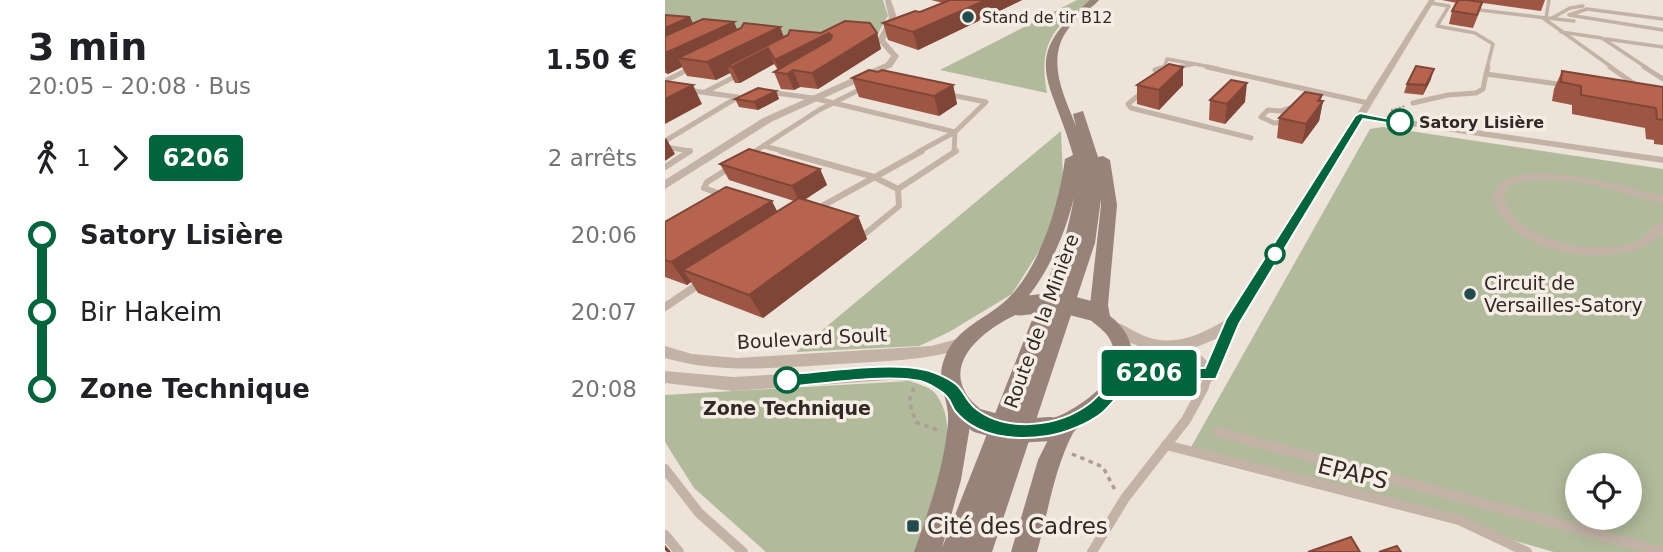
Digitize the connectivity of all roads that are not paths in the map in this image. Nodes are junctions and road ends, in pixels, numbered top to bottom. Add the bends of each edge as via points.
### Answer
1 (888, 0) edge
2 (1095, 0) edge
3 (1105, 0) edge
4 (1549, 0) edge
5 (1575, 0) edge
6 (1431, 2) edge
7 (1449, 6) junction
8 (1575, 10) junction
9 (1663, 17) edge
10 (1547, 18) junction
11 (1663, 30) edge
12 (1559, 32) junction
13 (1602, 38) junction
14 (1663, 47) edge
15 (700, 64) edge
16 (1195, 64) junction
17 (749, 69) edge
18 (1155, 70) edge
19 (1165, 71) junction
20 (1486, 74) junction
21 (1663, 79) edge
22 (665, 80) edge
23 (780, 83) edge
24 (873, 84) edge
25 (1577, 87) edge
26 (1147, 88) edge
27 (678, 89) edge
28 (1644, 91) edge
29 (936, 92) edge
30 (705, 93) junction
31 (748, 95) edge
32 (1326, 95) junction
33 (738, 97) junction
34 (813, 98) junction
35 (1318, 98) edge
36 (832, 103) junction
37 (1368, 103) junction
38 (1413, 103) road end
39 (1301, 104) edge
40 (1281, 111) junction
41 (1360, 116) junction
42 (1074, 119) junction
43 (955, 132) junction
44 (1251, 138) dead end
45 (665, 141) edge
46 (764, 146) junction
47 (665, 147) edge
48 (1663, 160) edge
49 (665, 167) edge
50 (874, 177) junction
51 (665, 185) edge
52 (898, 189) junction
53 (736, 199) edge
54 (1663, 200) edge
55 (809, 213) edge
56 (1663, 225) edge
57 (866, 233) dead end
58 (710, 278) edge
59 (665, 307) edge
60 (1012, 308) junction
61 (1101, 318) junction
62 (1231, 323) junction
63 (961, 344) junction
64 (1184, 347) junction
65 (665, 352) edge
66 (1210, 375) junction
67 (665, 377) edge
68 (1115, 386) junction
69 (956, 398) junction
70 (1059, 426) junction
71 (1218, 432) dead end
72 (1166, 445) junction
73 (665, 469) edge
74 (665, 535) edge
75 (679, 552) edge
76 (743, 552) edge
77 (927, 552) edge
78 (953, 552) edge
79 (979, 552) edge
80 (1024, 552) edge
81 (1092, 552) edge
82 (1527, 552) edge
83 (1663, 552) edge

1 - 34 street via 893,18 881,40 893,53 893,61
2 - 42 main road via 1060,32 1050,55 1049,72
3 - 42 main road via 1069,32 1061,55 1060,72
4 - 10 lane
5 - 8 lane
6 - 7 lane
6 - 37 street
7 - 10 lane
7 - 20 lane via 1437,26 1475,33 1493,44
8 - 9 lane
8 - 10 lane
8 - 11 lane
10 - 11 lane
10 - 12 lane
12 - 13 lane
12 - 28 lane
13 - 14 lane
13 - 21 lane
15 - 22 lane
16 - 19 lane
16 - 19 lane via 1167,59
16 - 32 lane
17 - 30 lane
18 - 19 lane
20 - 25 lane
20 - 38 lane via 1483,89 1476,93
23 - 34 lane via 764,92
24 - 36 lane
26 - 44 lane via 1128,104 1131,108
27 - 30 lane
29 - 43 lane via 986,102
30 - 33 lane
31 - 33 lane
32 - 35 lane
32 - 37 lane
33 - 45 lane
34 - 36 lane
34 - 51 street via 747,131
36 - 43 lane
36 - 46 lane
37 - 41 street
39 - 40 lane
40 - 40 lane via 1289,120 1274,123 1261,117 1264,111
41 - 48 street
41 - 62 street
42 - 60 main road via 1065,203 1040,262
42 - 61 main road via 1094,136 1107,179
42 - 78 main road, Route de la Minière via 1082,170 1074,234
42 - 79 main road, Route de la Minière via 1095,171 1095,203 1087,243
43 - 50 lane
43 - 52 lane via 956,151
46 - 50 lane
46 - 53 lane via 704,188
47 - 49 lane via 690,151
50 - 52 lane
50 - 55 lane
52 - 57 lane via 899,206
54 - 56 street via 1541,175 1504,183 1498,198 1507,217 1525,232 1579,250 1617,252 1643,245
58 - 59 lane
60 - 61 main road, bridge via 1057,302
60 - 63 main road via 980,324
61 - 64 street via 1147,343
61 - 68 main road via 1122,344 1121,375
62 - 64 street
62 - 66 street
63 - 65 street, Boulevard Soult via 890,356 737,364
63 - 69 main road via 950,372
64 - 66 street
66 - 68 street via 1142,373
66 - 72 lane via 1186,420
67 - 69 street, Boulevard Soult via 733,384 924,375
68 - 70 main road via 1096,408
69 - 70 main road, bridge via 979,421 998,429 1020,432
69 - 77 main road via 960,433
70 - 80 main road
71 - 83 lane
72 - 81 lane via 1121,503
72 - 82 lane, EPAPS via 1459,520
73 - 76 lane via 699,513
74 - 75 lane

